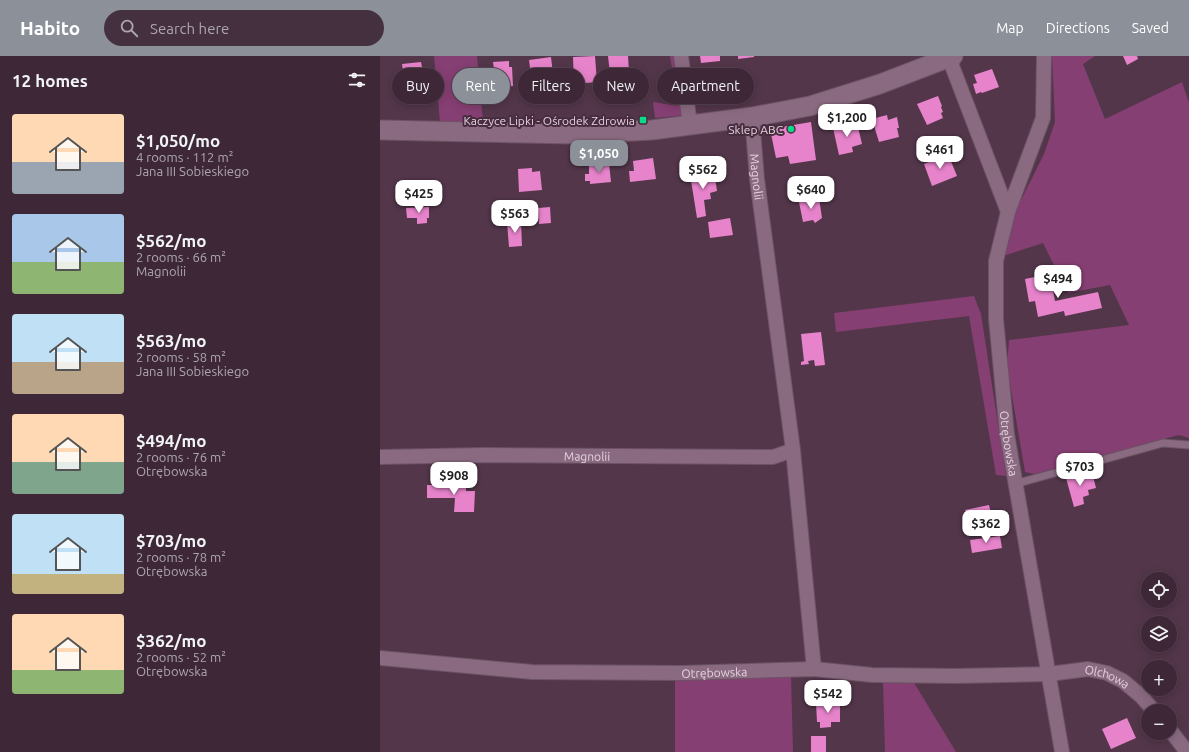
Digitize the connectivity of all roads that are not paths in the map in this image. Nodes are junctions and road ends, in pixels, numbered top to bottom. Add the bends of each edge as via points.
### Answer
1 (681, 56) edge
2 (1044, 56) edge
3 (951, 57) edge
4 (752, 117) junction
5 (690, 125) junction
6 (380, 130) edge
7 (1008, 212) junction
8 (1189, 445) edge
9 (793, 450) junction
10 (380, 457) edge
11 (1015, 484) junction
12 (380, 658) edge
13 (814, 669) junction
14 (1049, 674) junction
15 (1148, 704) edge
16 (1177, 739) edge
17 (1062, 752) edge
18 (1187, 752) edge

1 - 5 street
2 - 7 street, Otrębowska via 1043,118
3 - 4 street via 848,95 810,106
3 - 7 street
4 - 5 street
4 - 9 street, Magnolii via 757,178
5 - 6 street via 652,130 575,134
7 - 11 street, Otrębowska via 996,261 996,319 1006,434
8 - 11 lane via 1163,443
9 - 10 street, Magnolii via 773,457
9 - 13 street, Magnolii
11 - 14 street, Otrębowska
12 - 13 street, Otrębowska via 532,672 682,673
13 - 14 street, Otrębowska via 872,675
14 - 15 street, Olchowa via 1088,670 1107,674 1123,681
14 - 17 street, Otrębowska
16 - 18 street

